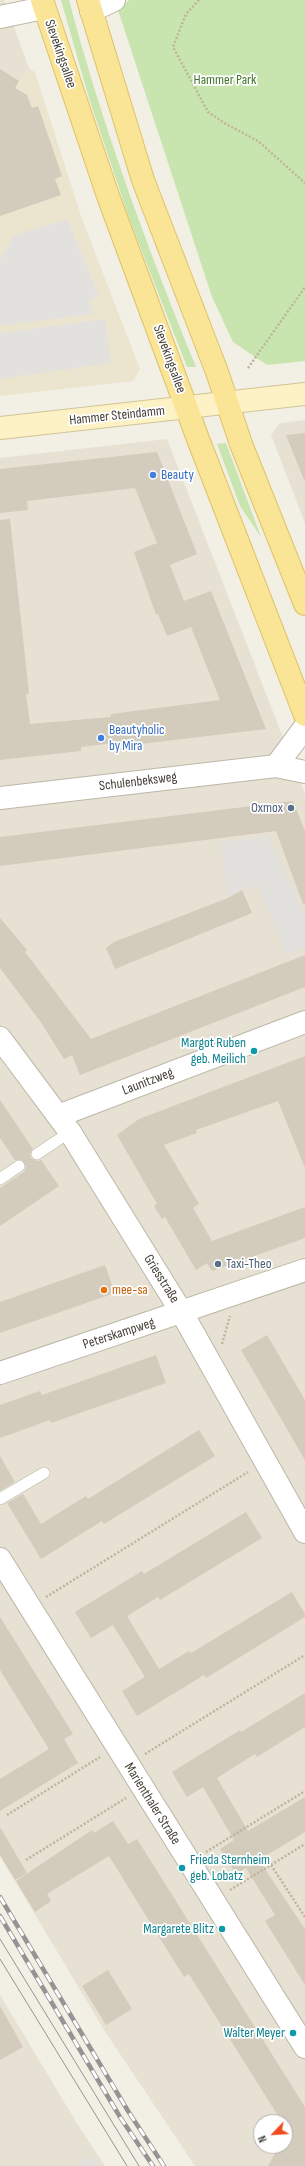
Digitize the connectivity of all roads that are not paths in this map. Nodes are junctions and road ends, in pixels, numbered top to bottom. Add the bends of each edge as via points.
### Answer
1 (114, 0) edge
2 (43, 4) edge
3 (89, 6) edge
4 (0, 17) edge
5 (305, 394) edge
6 (227, 403) junction
7 (186, 408) junction
8 (0, 428) edge
9 (305, 604) edge
10 (305, 715) edge
11 (305, 727) edge
12 (276, 766) junction
13 (305, 772) edge
14 (0, 798) edge
15 (305, 1022) edge
16 (0, 1038) edge
17 (64, 1124) junction
18 (37, 1154) dead end
19 (19, 1166) dead end
20 (0, 1180) edge
21 (305, 1270) edge
22 (182, 1313) junction
23 (0, 1373) edge
24 (44, 1473) dead end
25 (0, 1499) edge
26 (305, 1532) edge
27 (0, 1559) edge
28 (305, 2047) edge

1 - 3 street
2 - 4 street
2 - 7 main road, Sievekingsallee via 108,196
3 - 6 main road via 143,180
5 - 6 main road, Hammer Steindamm
6 - 7 main road, Hammer Steindamm
6 - 9 main road
7 - 8 main road, Hammer Steindamm
7 - 10 main road, Sievekingsallee
11 - 12 street
12 - 13 street, Schulenbeksweg
12 - 14 street, Schulenbeksweg
15 - 17 street, Launitzweg
16 - 17 street, Griesstraße
17 - 18 lane
17 - 22 street, Griesstraße
19 - 20 lane
21 - 22 street, Peterskampweg
22 - 23 street, Peterskampweg
22 - 26 street, Griesstraße
24 - 25 lane
27 - 28 street, Marienthaler Straße

